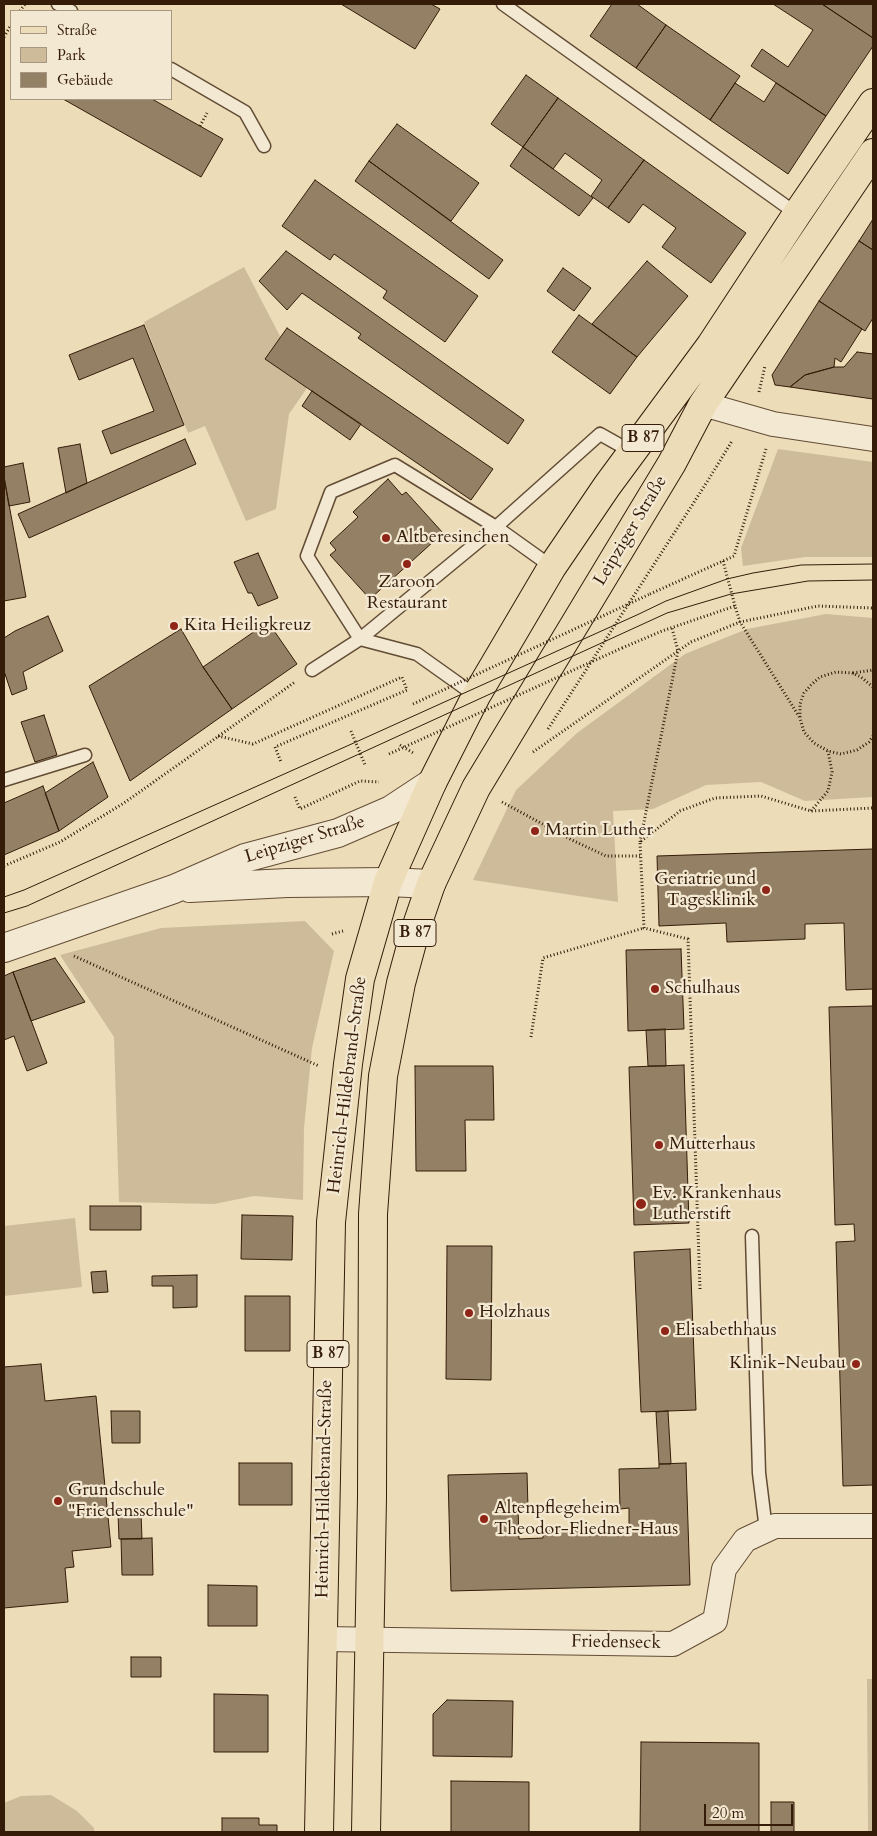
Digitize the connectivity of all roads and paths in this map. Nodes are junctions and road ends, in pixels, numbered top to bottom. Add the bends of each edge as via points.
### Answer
1 (58, 4) edge
2 (503, 4) edge
3 (69, 10) edge
4 (10, 27) edge
5 (4, 38) edge
6 (172, 70) edge
7 (873, 104) edge
8 (264, 146) dead end
9 (873, 153) edge
10 (797, 214) junction
11 (765, 365) dead end
12 (703, 404) junction
13 (746, 417) junction
14 (773, 424) junction
15 (873, 439) edge
16 (632, 452) junction
17 (496, 527) junction
18 (722, 561) junction
19 (552, 567) junction
20 (735, 606) junction
21 (873, 608) edge
22 (740, 622) junction
23 (672, 628) junction
24 (360, 639) junction
25 (678, 652) junction
26 (312, 670) joint
27 (873, 670) edge
28 (852, 673) junction
29 (873, 687) edge
30 (476, 696) junction
31 (413, 704) dead end
32 (800, 718) junction
33 (351, 731) dead end
34 (547, 731) dead end
35 (218, 736) junction
36 (873, 736) edge
37 (542, 738) dead end
38 (828, 751) junction
39 (389, 754) dead end
40 (85, 755) dead end
41 (281, 762) dead end
42 (365, 765) dead end
43 (4, 780) edge
44 (379, 782) dead end
45 (432, 784) junction
46 (295, 797) dead end
47 (502, 802) dead end
48 (873, 808) edge
49 (811, 811) junction
50 (640, 842) junction
51 (640, 856) junction
52 (4, 866) edge
53 (388, 882) junction
54 (431, 884) junction
55 (174, 889) junction
56 (644, 928) junction
57 (4, 948) edge
58 (71, 954) dead end
59 (531, 1037) dead end
60 (322, 1067) dead end
61 (752, 1236) dead end
62 (700, 1289) dead end
63 (873, 1526) edge
64 (766, 1530) junction
65 (322, 1639) junction
66 (369, 1639) junction
67 (319, 1832) edge
68 (366, 1832) edge

1 - 3 lane
2 - 10 lane
4 - 5 path
6 - 8 lane via 245,112
7 - 10 main road, B 87
9 - 12 main road, Leipziger Straße / B 87
10 - 16 main road, B 87 via 711,345
11 - 13 path via 760,390
12 - 13 street
12 - 54 main road, Leipziger Straße / B 87 via 672,463 476,788
13 - 14 street
13 - 34 path
14 - 15 street
14 - 18 path via 734,556
16 - 17 lane via 600,434
16 - 19 main road, B 87
17 - 19 lane
17 - 24 lane
17 - 24 lane via 395,464 331,492 306,556
18 - 20 path
18 - 31 path, bridge
19 - 30 main road, B 87
20 - 22 path
20 - 23 path
21 - 22 path via 818,606
22 - 25 path via 691,642
22 - 32 path
23 - 25 path
23 - 39 path, bridge
24 - 26 lane
24 - 30 lane via 416,654
25 - 37 path via 533,752
25 - 50 path
26 - 35 path
27 - 28 path
28 - 29 path
28 - 32 path via 836,672 820,677 804,694
30 - 45 main road, B 87
32 - 38 path via 804,732
33 - 42 path
35 - 41 path via 253,744 402,677 407,690 275,747
35 - 52 path via 124,803 60,842
36 - 38 path via 857,750 841,754
38 - 49 path via 832,772 828,791
40 - 43 lane
44 - 46 path via 360,782 300,809
45 - 53 main road, B 87
45 - 55 street, Leipziger Straße via 391,810 352,828 245,858
47 - 51 path via 606,856
48 - 49 path
49 - 50 path via 761,796 715,798 680,811
50 - 51 path
51 - 56 path
53 - 54 street, Leipziger Straße
53 - 55 street, Leipziger Straße
53 - 65 main road, Heinrich-Hildebrand-Straße / B 87 via 360,979 331,1222
54 - 66 main road, Heinrich-Hildebrand-Straße / B 87 via 401,983 383,1076 374,1214
55 - 57 street, Leipziger Straße
56 - 59 path via 543,958
56 - 62 path via 688,939
58 - 60 path
61 - 64 lane via 759,1473
63 - 64 street, Friedenseck via 775,1526
64 - 66 street, Friedenseck via 745,1540 724,1569 715,1621 673,1644
65 - 66 street, Friedenseck
65 - 67 main road, Heinrich-Hildebrand-Straße / B 87
66 - 68 main road, Heinrich-Hildebrand-Straße / B 87

